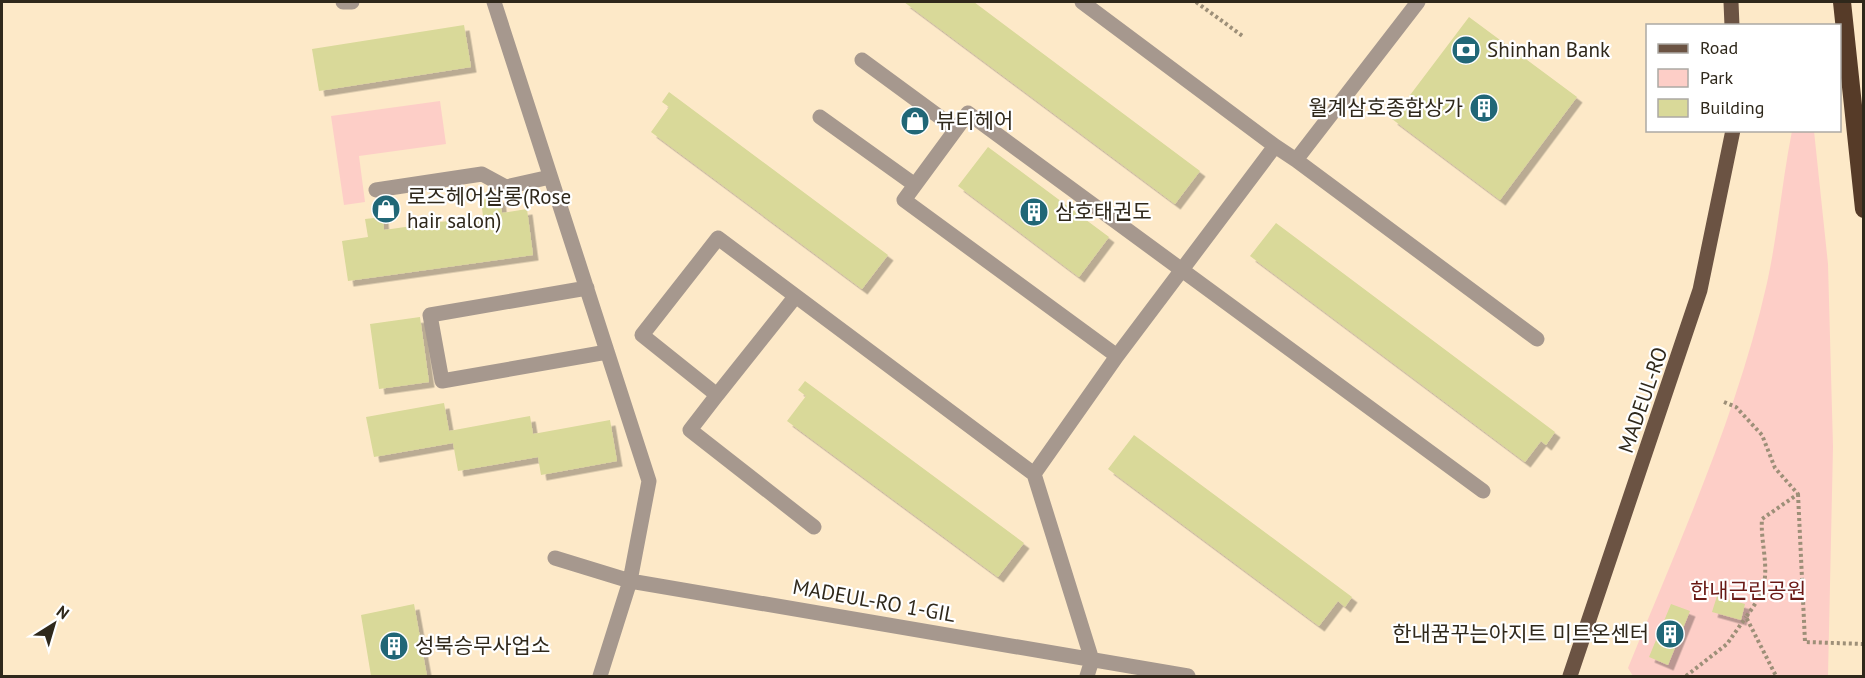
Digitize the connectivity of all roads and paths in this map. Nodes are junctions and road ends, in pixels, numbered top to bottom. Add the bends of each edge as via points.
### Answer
1 (343, 2) edge
2 (352, 2) edge
3 (494, 2) edge
4 (1082, 2) edge
5 (1196, 2) edge
6 (1418, 2) edge
7 (1731, 2) edge
8 (1842, 2) edge
9 (1732, 24) edge
10 (1244, 37) dead end
11 (862, 60) dead end
12 (820, 117) dead end
13 (956, 129) junction
14 (1733, 132) edge
15 (1275, 146) junction
16 (1296, 160) junction
17 (550, 177) junction
18 (915, 185) junction
19 (376, 190) dead end
20 (1863, 209) edge
21 (1181, 271) junction
22 (587, 288) junction
23 (795, 297) junction
24 (1537, 339) dead end
25 (607, 352) junction
26 (1117, 356) junction
27 (717, 395) junction
28 (1724, 402) dead end
29 (1034, 474) junction
30 (1483, 491) dead end
31 (1798, 494) junction
32 (814, 527) dead end
33 (555, 558) dead end
34 (630, 581) junction
35 (1746, 618) junction
36 (1863, 644) edge
37 (1092, 660) junction
38 (600, 676) edge
39 (1087, 676) edge
40 (1188, 676) edge
41 (1570, 676) edge
42 (1686, 676) edge
43 (1776, 676) edge

1 - 2 street
3 - 17 street
4 - 15 street
5 - 10 path
6 - 16 street
7 - 9 main road
8 - 20 highway
11 - 13 street
12 - 18 street
13 - 18 street
13 - 21 street via 968,113
14 - 41 main road, MADEUL-RO via 1700,290
15 - 16 street
15 - 21 street
16 - 24 street
17 - 19 street via 506,188 482,174
17 - 22 street
18 - 26 street via 904,200
21 - 26 street
21 - 30 street
22 - 25 street
22 - 25 street via 430,315 442,381
23 - 27 street
23 - 27 street via 718,238 642,334
23 - 29 street
25 - 34 street via 649,481
26 - 29 street
27 - 32 street via 690,430
28 - 31 path via 1736,407 1762,435 1775,468
29 - 37 street
31 - 35 path via 1762,519 1762,592
31 - 36 path via 1805,642
33 - 34 street, MADEUL-RO 1-GIL
34 - 37 street, MADEUL-RO 1-GIL
34 - 38 street
35 - 42 path via 1727,644
35 - 43 path
37 - 39 street
37 - 40 street, MADEUL-RO 1-GIL

